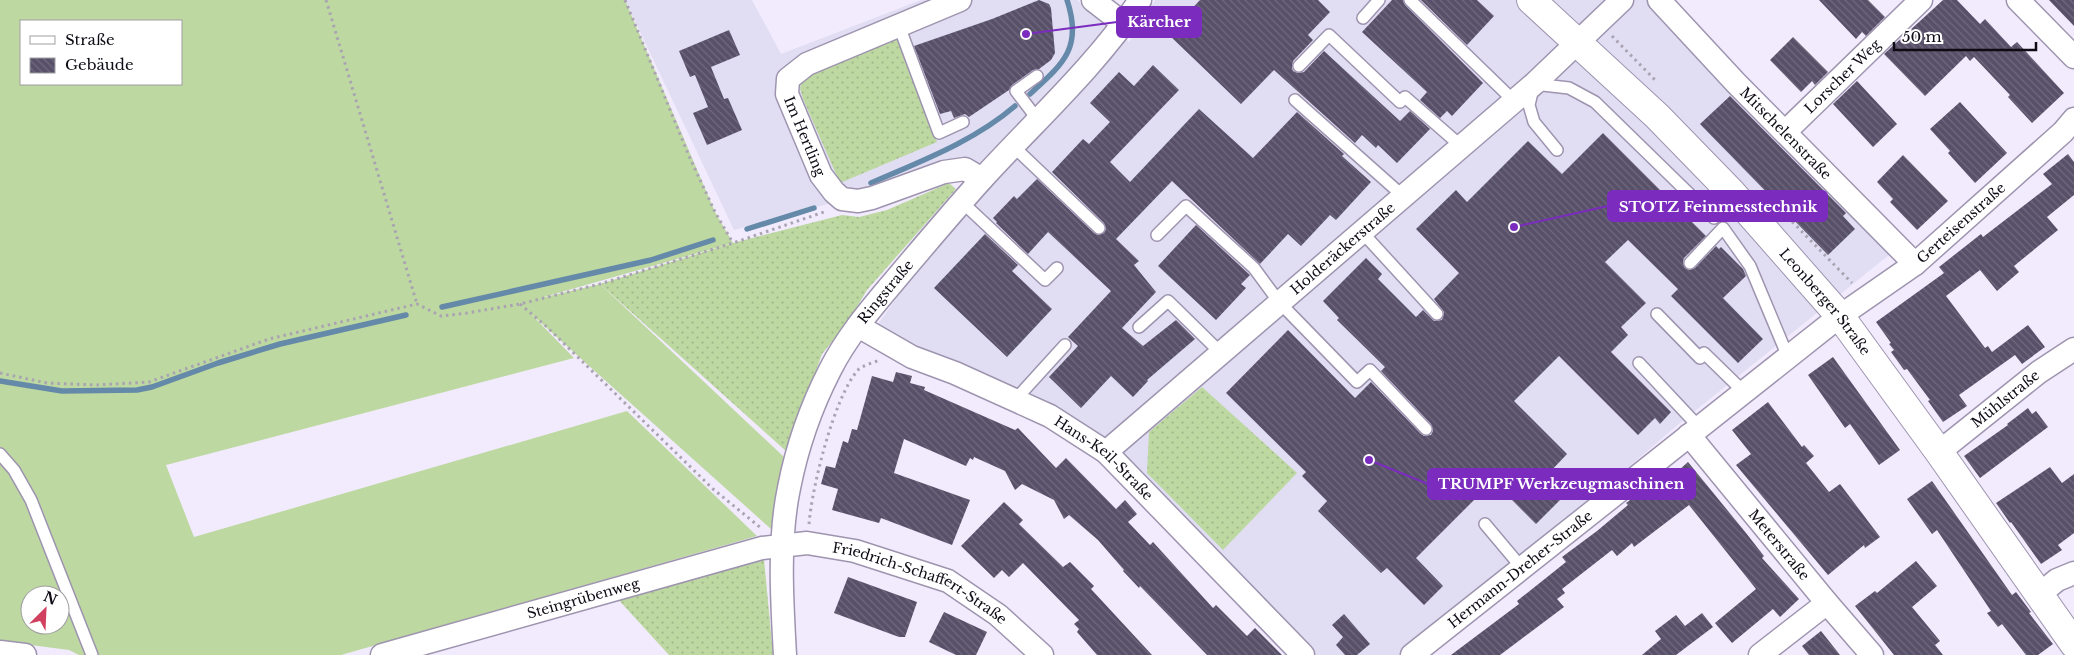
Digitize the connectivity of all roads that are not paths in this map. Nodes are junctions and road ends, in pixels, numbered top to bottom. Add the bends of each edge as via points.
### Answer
1 (960, 0) edge
2 (1093, 0) edge
3 (1140, 0) edge
4 (1379, 0) edge
5 (1410, 0) edge
6 (1531, 0) edge
7 (1622, 0) edge
8 (1659, 0) edge
9 (1920, 0) edge
10 (2018, 0) edge
11 (1363, 18) dead end
12 (1124, 24) junction
13 (899, 26) junction
14 (1578, 42) junction
15 (2074, 57) edge
16 (1298, 66) dead end
17 (1037, 76) dead end
18 (1534, 84) junction
19 (1295, 100) dead end
20 (1514, 101) junction
21 (2074, 119) edge
22 (1038, 120) junction
23 (963, 122) dead end
24 (1785, 132) junction
25 (1013, 146) junction
26 (1461, 146) junction
27 (1557, 150) dead end
28 (982, 179) junction
29 (1403, 196) junction
30 (962, 202) junction
31 (1714, 218) dead end
32 (1099, 228) dead end
33 (1362, 232) junction
34 (1157, 235) dead end
35 (1690, 263) dead end
36 (1915, 264) junction
37 (1056, 268) dead end
38 (1279, 302) junction
39 (1437, 314) dead end
40 (1657, 314) dead end
41 (1840, 316) junction
42 (858, 326) junction
43 (1139, 326) dead end
44 (1065, 345) dead end
45 (2074, 349) edge
46 (1221, 353) junction
47 (1788, 357) junction
48 (1639, 364) dead end
49 (1744, 392) junction
50 (1015, 400) junction
51 (1426, 428) dead end
52 (1694, 431) junction
53 (1106, 452) junction
54 (1939, 452) junction
55 (0, 454) edge
56 (1485, 524) dead end
57 (784, 544) junction
58 (1522, 568) junction
59 (2074, 573) edge
60 (2040, 594) junction
61 (1827, 603) junction
62 (2074, 644) edge
63 (0, 652) edge
64 (25, 655) edge
65 (92, 655) edge
66 (382, 655) edge
67 (785, 655) edge
68 (1042, 655) edge
69 (1303, 655) edge
70 (1412, 655) edge
71 (1760, 655) edge
72 (1872, 655) edge

1 - 13 street, Im Hertling
2 - 12 street
3 - 12 street, Ringstraße
4 - 11 lane
5 - 20 lane
6 - 14 main road, Leonberger Straße
7 - 14 street
8 - 24 street, Mitschelenstraße
9 - 24 street, Lorscher Weg
10 - 15 street
12 - 22 street, Ringstraße
13 - 23 lane via 939,133
13 - 28 street, Im Hertling via 807,64 788,79 787,94 821,175 842,198 858,201 944,172 965,169
14 - 18 street, Holderäckerstraße
14 - 41 main road, Leonberger Straße via 1724,185
16 - 26 lane via 1329,35 1400,102 1405,97
17 - 22 lane via 1016,91
18 - 20 street, Holderäckerstraße
18 - 27 lane via 1529,106 1534,122
18 - 31 lane via 1569,88 1596,102
19 - 29 lane
20 - 26 street, Holderäckerstraße
21 - 36 street, Gerteisenstraße
22 - 25 street, Ringstraße
24 - 36 street, Mitschelenstraße
25 - 28 street, Ringstraße
25 - 32 lane
26 - 29 street, Holderäckerstraße
28 - 30 street, Ringstraße
29 - 33 street, Holderäckerstraße
30 - 37 lane via 1045,280
30 - 42 street, Ringstraße
33 - 38 street, Holderäckerstraße
33 - 39 lane
34 - 38 lane via 1186,206 1254,268
35 - 47 lane via 1723,228 1750,266
36 - 41 street, Gerteisenstraße
38 - 46 street, Holderäckerstraße
38 - 51 lane via 1356,382 1370,370
40 - 49 lane via 1700,358 1704,353
41 - 47 street, Hermann-Dreher-Straße
41 - 54 main road, Leonberger Straße
42 - 50 street, Hans-Keil-Straße via 912,357
42 - 57 street, Ringstraße via 830,370 799,446 788,490
43 - 46 lane via 1168,301
44 - 50 lane
45 - 54 street, Mühlstraße via 2039,372
46 - 53 street, Holderäckerstraße
47 - 49 street, Hermann-Dreher-Straße
48 - 52 lane
49 - 52 street, Hermann-Dreher-Straße
50 - 53 street, Hans-Keil-Straße via 1050,416
52 - 58 street, Hermann-Dreher-Straße
52 - 61 street, Meterstraße
53 - 69 street, Hans-Keil-Straße
54 - 60 main road, Leonberger Straße
55 - 65 lane via 14,470 31,500
56 - 58 lane
57 - 66 street, Steingrübenweg
57 - 67 street, Ringstraße
57 - 68 street, Friedrich-Schaffert-Straße via 807,543 855,551 948,581 998,615
58 - 70 street, Hermann-Dreher-Straße
59 - 60 street via 2056,580
60 - 62 main road, Leonberger Straße
61 - 71 street
61 - 72 street, Meterstraße
63 - 64 street

